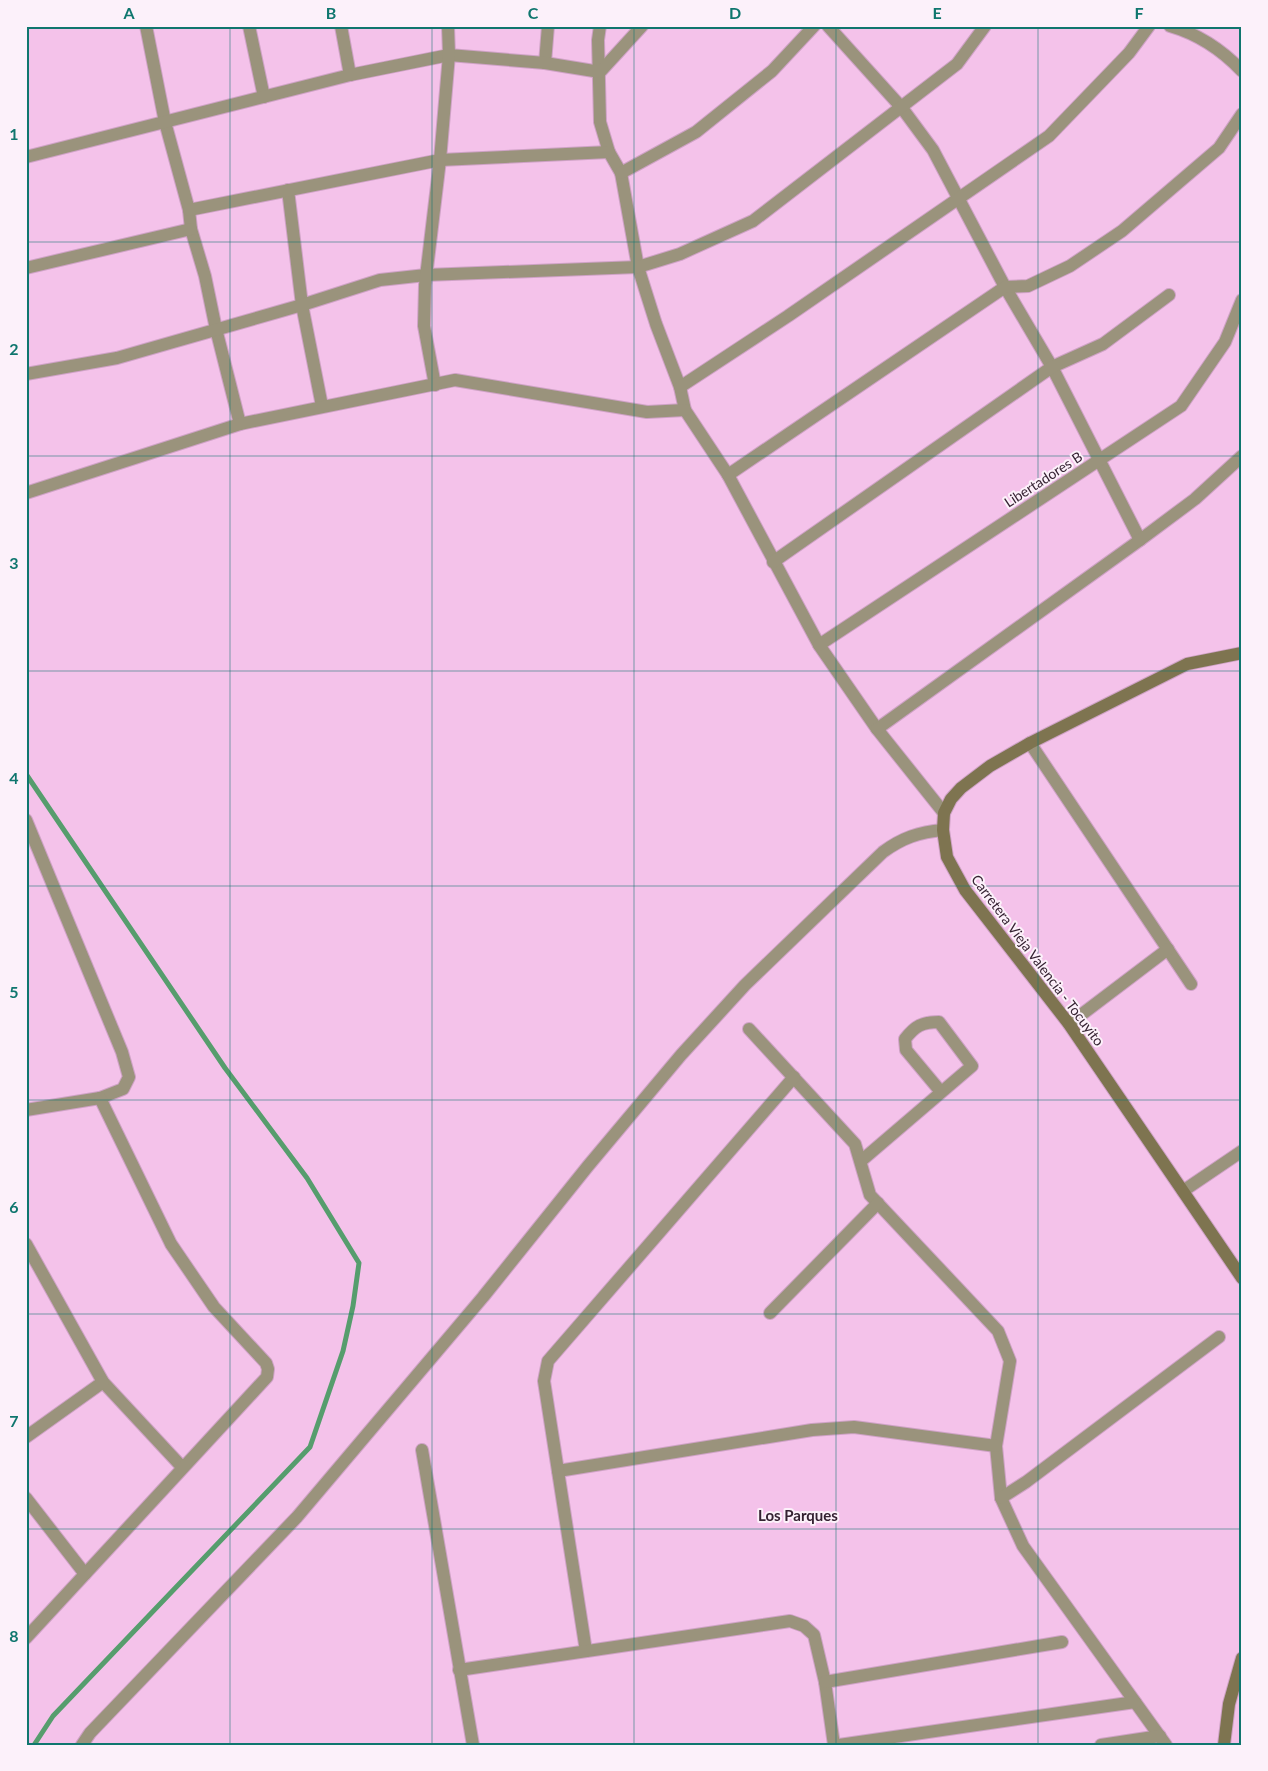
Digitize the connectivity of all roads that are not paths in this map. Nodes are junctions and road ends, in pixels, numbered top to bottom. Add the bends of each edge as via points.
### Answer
1 (146, 26) edge
2 (249, 26) edge
3 (341, 26) edge
4 (448, 26) edge
5 (548, 26) edge
6 (600, 26) edge
7 (642, 26) edge
8 (814, 26) edge
9 (828, 26) edge
10 (986, 26) edge
11 (1149, 26) edge
12 (1170, 26) edge
13 (449, 55) junction
14 (545, 63) junction
15 (1242, 71) edge
16 (600, 72) junction
17 (350, 75) junction
18 (264, 97) junction
19 (902, 108) junction
20 (1242, 114) edge
21 (165, 122) junction
22 (609, 152) junction
23 (26, 157) edge
24 (440, 160) junction
25 (621, 173) junction
26 (288, 190) junction
27 (957, 198) junction
28 (189, 210) junction
29 (191, 229) junction
30 (638, 267) junction
31 (26, 268) edge
32 (426, 275) junction
33 (1005, 287) junction
34 (1169, 295) dead end
35 (1242, 300) edge
36 (302, 305) junction
37 (216, 329) junction
38 (1052, 367) junction
39 (26, 374) edge
40 (435, 385) junction
41 (680, 387) junction
42 (322, 406) junction
43 (685, 410) junction
44 (240, 424) junction
45 (1242, 456) edge
46 (1099, 460) junction
47 (728, 475) junction
48 (26, 493) edge
49 (1140, 540) junction
50 (773, 562) junction
51 (819, 645) junction
52 (1242, 653) edge
53 (877, 729) junction
54 (1030, 743) junction
55 (944, 813) junction
56 (26, 820) edge
57 (942, 830) junction
58 (1168, 949) junction
59 (1191, 984) dead end
60 (1069, 1024) junction
61 (749, 1029) dead end
62 (794, 1077) junction
63 (941, 1092) junction
64 (100, 1098) junction
65 (26, 1110) edge
66 (1242, 1151) edge
67 (861, 1161) junction
68 (1183, 1191) junction
69 (878, 1203) junction
70 (26, 1244) edge
71 (1242, 1278) edge
72 (770, 1312) dead end
73 (1219, 1337) dead end
74 (103, 1382) junction
75 (26, 1437) edge
76 (996, 1446) junction
77 (422, 1450) dead end
78 (182, 1468) junction
79 (558, 1471) junction
80 (26, 1498) edge
81 (1001, 1498) junction
82 (85, 1574) junction
83 (26, 1638) edge
84 (1062, 1642) dead end
85 (586, 1651) junction
86 (1242, 1658) edge
87 (459, 1670) junction
88 (825, 1682) junction
89 (1135, 1702) junction
90 (1163, 1740) edge
91 (82, 1745) edge
92 (473, 1745) edge
93 (834, 1745) edge
94 (839, 1745) edge
95 (1101, 1745) edge
96 (1224, 1745) edge

1 - 21 street
2 - 18 street
3 - 17 street
4 - 13 street
5 - 14 street
6 - 16 street
7 - 16 street
8 - 25 street via 772,71 696,132
9 - 19 street
10 - 19 street via 957,64
11 - 27 street via 1129,53 1049,136
12 - 15 street via 1189,32 1227,56
13 - 14 street
13 - 17 street
13 - 24 street
14 - 16 street
16 - 22 street via 600,122
17 - 18 street
18 - 21 street
19 - 27 street via 933,150
19 - 30 street via 753,221 680,254
20 - 33 street via 1219,148 1122,231 1070,266 1028,286
21 - 23 street
21 - 28 street
22 - 24 street
22 - 25 street
24 - 26 street
24 - 32 street
25 - 30 street
26 - 28 street
26 - 36 street
27 - 33 street
27 - 41 street
28 - 29 street
29 - 31 street
29 - 37 street
30 - 32 street
30 - 41 street
32 - 36 street via 380,280
32 - 40 street via 424,326
33 - 38 street
33 - 47 street
34 - 38 street via 1103,344
35 - 46 street, Libertadores B via 1225,342 1181,406
36 - 37 street
36 - 42 street
37 - 39 street via 117,358
37 - 44 street
38 - 46 street
38 - 50 street
40 - 42 street
40 - 43 street via 455,380 647,412
41 - 43 street
42 - 44 street
43 - 47 street
44 - 48 street
45 - 49 street via 1195,498
46 - 49 street
46 - 51 street, Libertadores B
47 - 50 street
49 - 53 street
50 - 51 street
51 - 53 street
52 - 54 street, Carretera Vieja Valencia - Tocuyito via 1187,664
53 - 55 street
54 - 55 street, Carretera Vieja Valencia - Tocuyito via 990,766 962,788
54 - 58 street
55 - 57 street, Carretera Vieja Valencia - Tocuyito
56 - 64 street via 122,1052 129,1077 123,1089
57 - 60 street, Carretera Vieja Valencia - Tocuyito via 947,857 965,890
57 - 91 street via 921,832 883,852 745,985 681,1055 297,1517 90,1732
58 - 59 street
58 - 60 street
60 - 68 street, Carretera Vieja Valencia - Tocuyito
61 - 62 street
62 - 67 street via 855,1144
62 - 79 street via 548,1361 544,1380
63 - 63 street via 972,1066 939,1022 928,1022 915,1026 905,1038 906,1050
63 - 67 street
64 - 65 street
64 - 78 street via 171,1244 214,1307 268,1369 267,1377
66 - 68 street
67 - 69 street via 870,1195
68 - 71 street, Carretera Vieja Valencia - Tocuyito
69 - 72 street
69 - 76 street via 998,1331 1010,1361
70 - 74 street
73 - 81 street
74 - 75 street
74 - 78 street
76 - 79 street via 854,1427 812,1430
76 - 81 street
77 - 87 street
78 - 82 street
79 - 85 street
80 - 82 street
81 - 89 street via 1023,1546
82 - 83 street
84 - 88 street
85 - 87 street
85 - 88 street via 790,1621 804,1626 814,1635
86 - 96 street via 1229,1704
87 - 92 street
88 - 93 street
89 - 90 street
89 - 94 street
90 - 95 street

